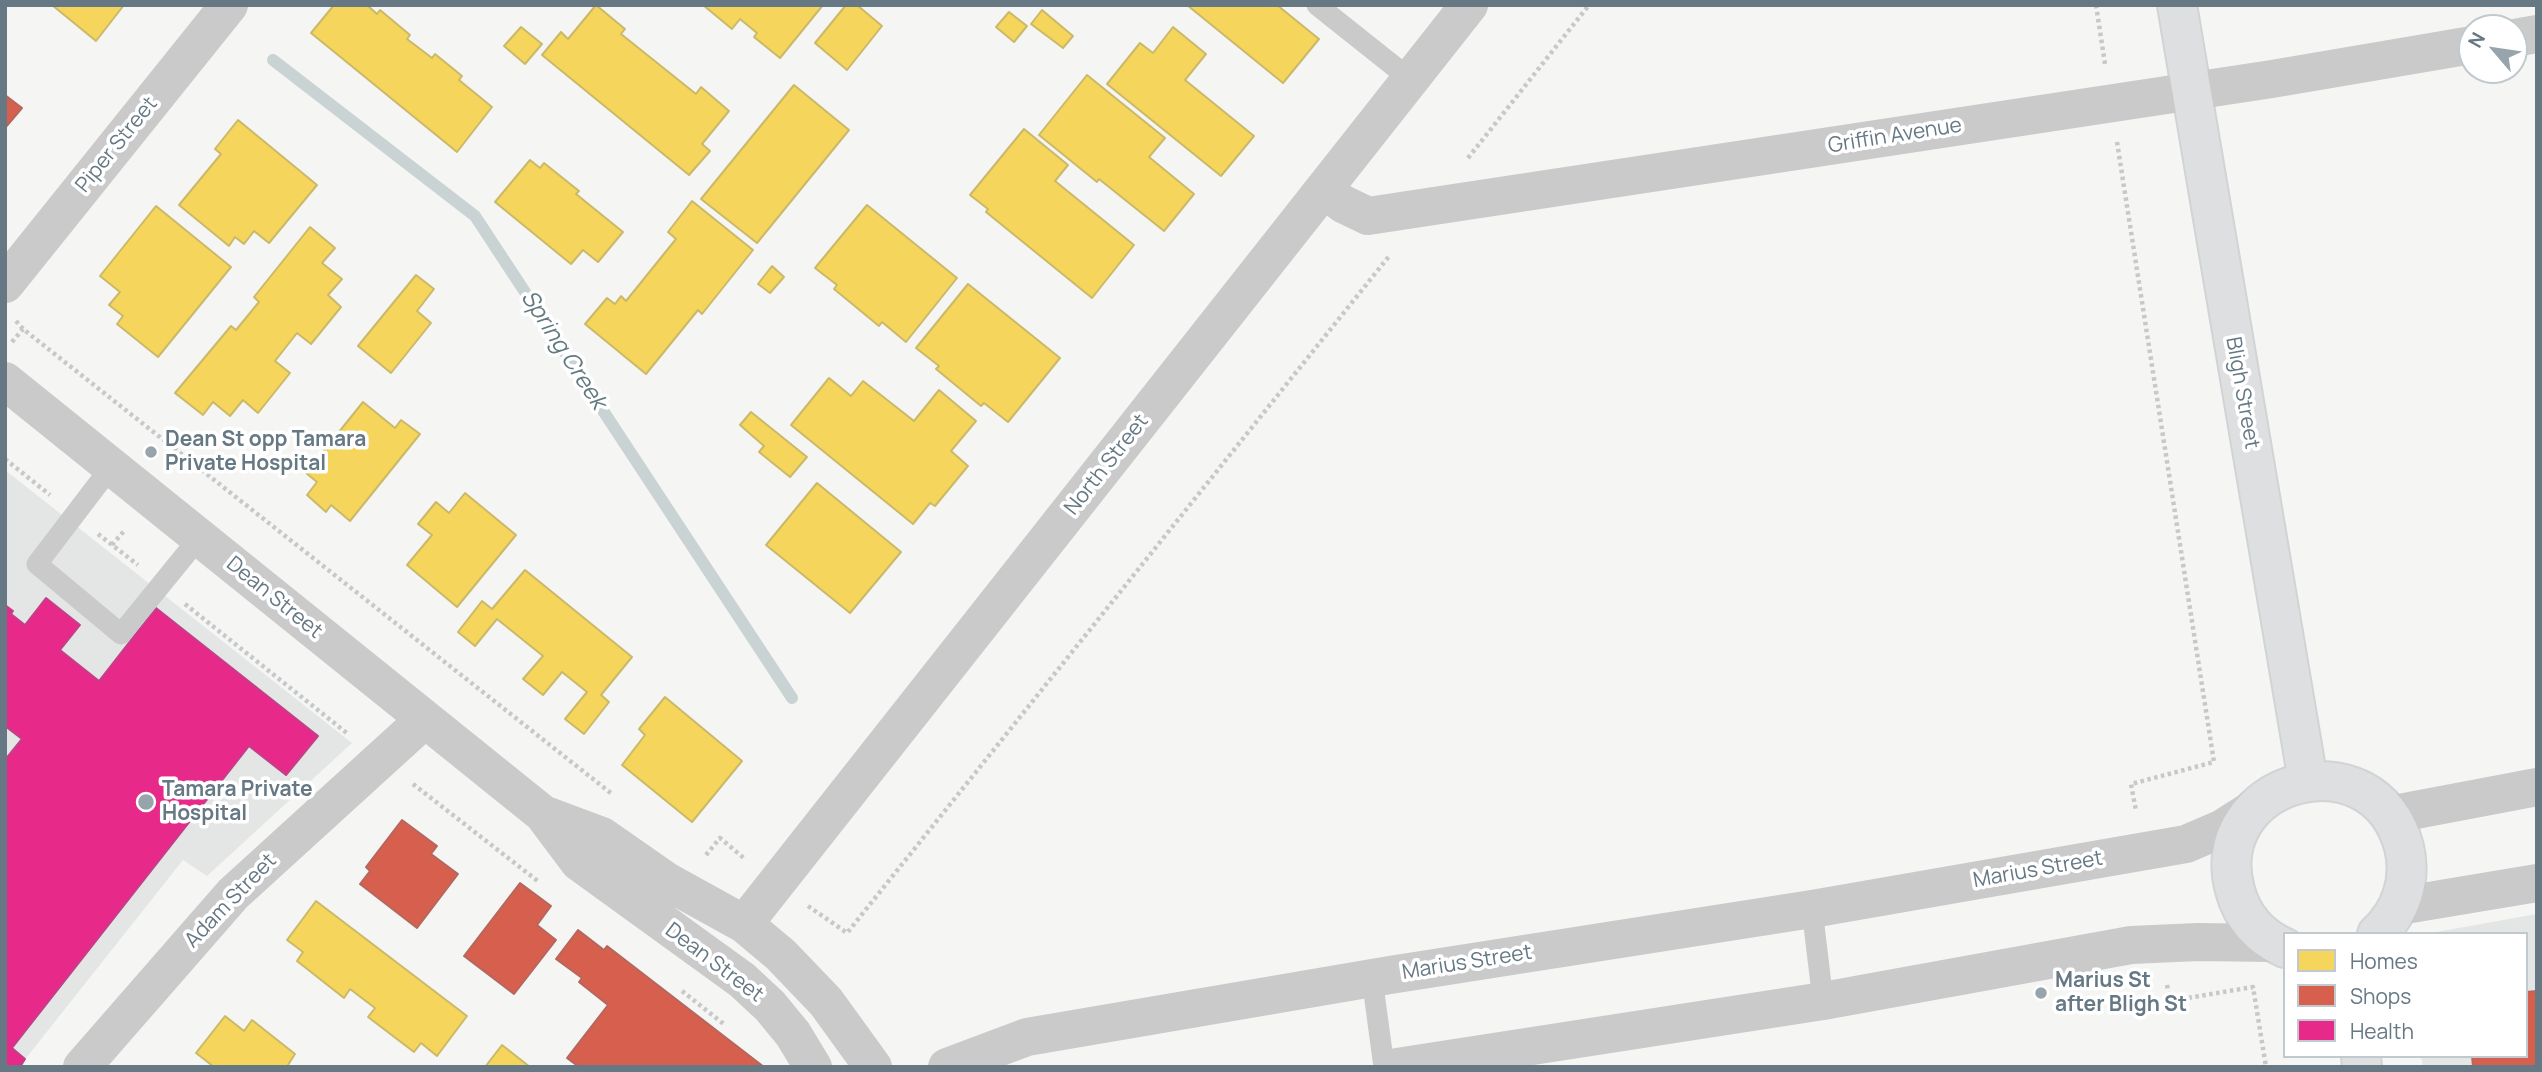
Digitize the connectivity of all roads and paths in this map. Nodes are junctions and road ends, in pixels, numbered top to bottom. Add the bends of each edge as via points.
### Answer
1 (229, 5) edge
2 (1317, 5) edge
3 (1469, 5) edge
4 (1589, 5) edge
5 (2096, 5) edge
6 (2177, 5) edge
7 (2458, 47) edge
8 (1410, 79) junction
9 (2191, 91) junction
10 (2111, 103) junction
11 (1324, 190) junction
12 (1429, 207) junction
13 (5, 284) edge
14 (23, 329) dead end
15 (5, 381) edge
16 (111, 467) junction
17 (123, 531) dead end
18 (199, 538) junction
19 (112, 545) dead end
20 (424, 720) junction
21 (2308, 781) junction
22 (2537, 787) edge
23 (612, 794) dead end
24 (2256, 807) junction
25 (543, 814) junction
26 (2389, 815) junction
27 (2144, 851) junction
28 (700, 862) dead end
29 (2537, 883) edge
30 (776, 884) junction
31 (1812, 909) junction
32 (2388, 920) edge
33 (744, 924) junction
34 (2160, 944) junction
35 (2279, 946) edge
36 (1372, 978) junction
37 (1824, 1001) junction
38 (82, 1067) edge
39 (813, 1067) edge
40 (873, 1067) edge
41 (947, 1067) edge
42 (1384, 1067) edge
43 (1397, 1067) edge
44 (2266, 1067) edge

1 - 13 street, Piper Street
2 - 8 lane
3 - 8 street, North Street
4 - 12 path
5 - 10 path
6 - 9 street, Bligh Street
7 - 9 street, Griffin Avenue
8 - 11 street, North Street
9 - 10 street, Griffin Avenue
9 - 21 street, Bligh Street
10 - 12 street, Griffin Avenue
10 - 27 path via 2214,762 2132,784
11 - 12 street, Griffin Avenue via 1368,216
11 - 30 street, North Street
12 - 30 path via 847,933
14 - 23 path
15 - 16 street, Dean Street
16 - 18 street, Dean Street
16 - 18 lane via 37,564 121,634
17 - 19 path
18 - 20 street, Dean Street
20 - 25 street, Dean Street
20 - 38 street, Adam Street via 233,894
21 - 24 street via 2271,795
21 - 26 street via 2353,787
22 - 26 street
24 - 27 street, Marius Street via 2186,844
24 - 35 street via 2241,828 2233,853 2232,879 2239,904 2253,926
25 - 33 street, Dean Street via 602,836 668,882
25 - 39 street, Dean Street via 579,862 752,988 793,1034
26 - 32 street via 2406,859 2406,883
27 - 31 street, Marius Street
28 - 30 path via 720,838
29 - 32 street
30 - 33 street, North Street
31 - 36 street, Marius Street
31 - 37 lane
33 - 40 street, Dean Street via 825,1002
34 - 35 street
34 - 37 street via 2131,945
34 - 44 path via 2170,1001 2253,987
36 - 41 street, Marius Street via 1027,1037
36 - 42 lane, Marius Street
37 - 43 street

